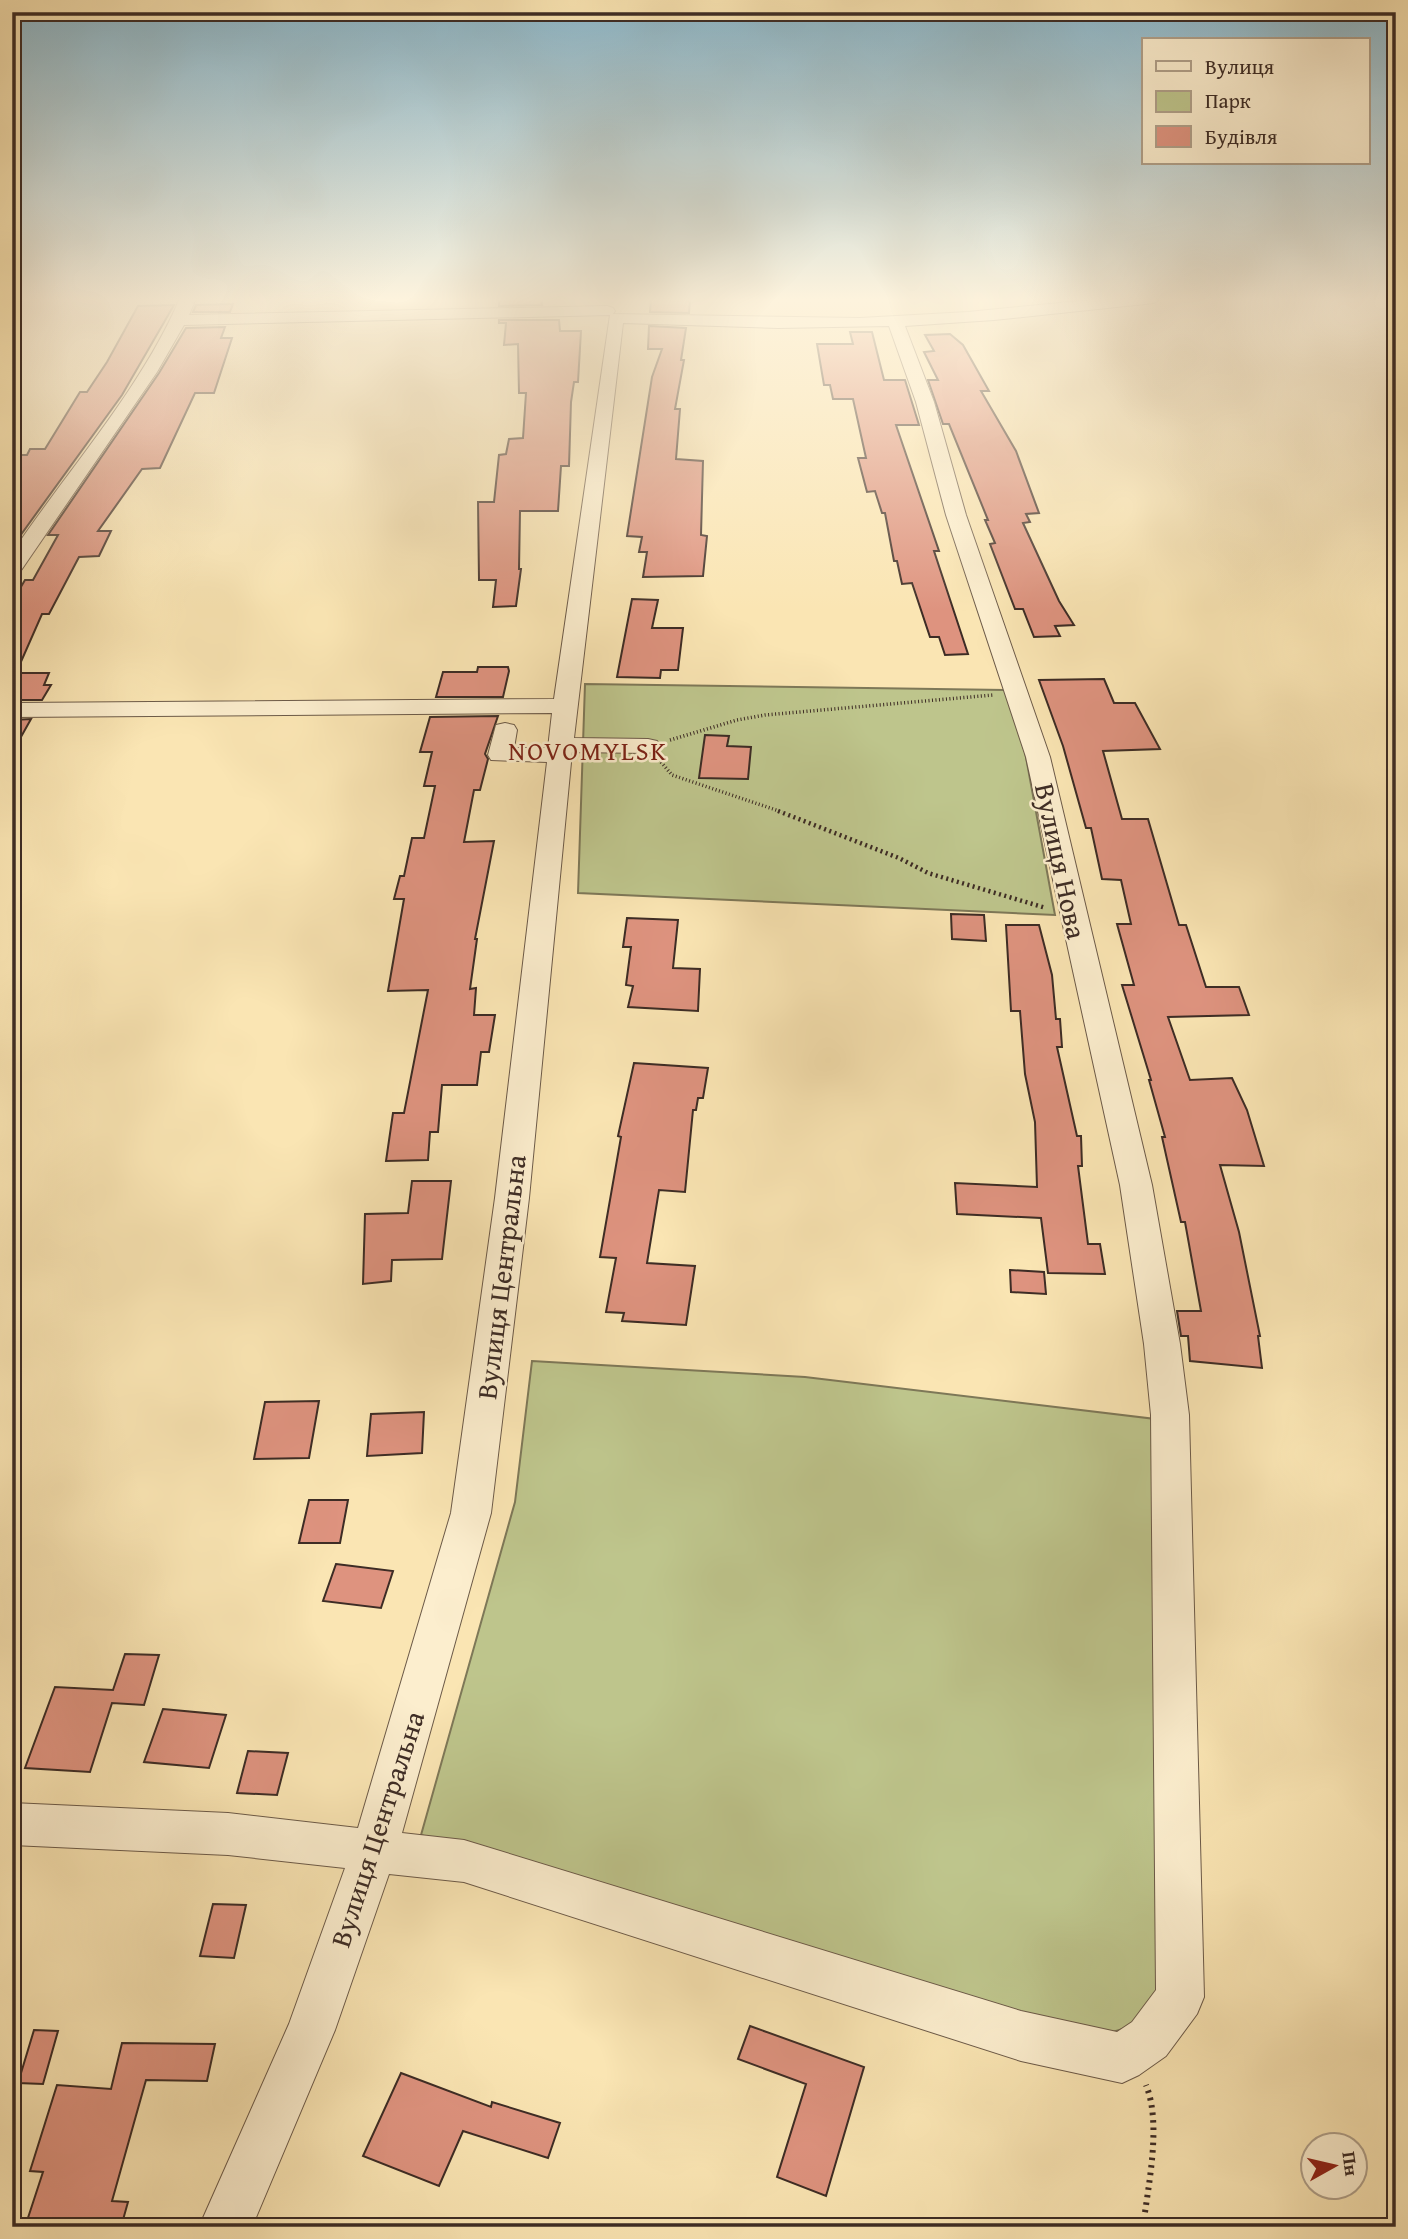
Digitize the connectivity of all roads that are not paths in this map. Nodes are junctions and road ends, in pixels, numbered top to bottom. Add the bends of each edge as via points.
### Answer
1 (126, 402) edge
2 (597, 402) edge
3 (925, 402) edge
4 (12, 569) edge
5 (565, 706) junction
6 (12, 710) edge
7 (505, 730) dead end
8 (648, 746) road end
9 (561, 750) junction
10 (12, 1824) edge
11 (374, 1851) junction
12 (225, 2227) edge

1 - 4 street
2 - 5 street, Вулиця Центральна
3 - 11 street, Вулиця Нова via 956,515 1038,757 1136,1185 1162,1344 1170,1415 1180,1997 1149,2039 1122,2058 1021,2036 464,1861
5 - 6 street
5 - 9 street, Вулиця Центральна
7 - 9 street via 500,755
8 - 9 street
9 - 11 street, Вулиця Центральна via 512,1198 471,1513
10 - 11 street via 228,1834
11 - 12 street, Вулиця Центральна via 310,2030

